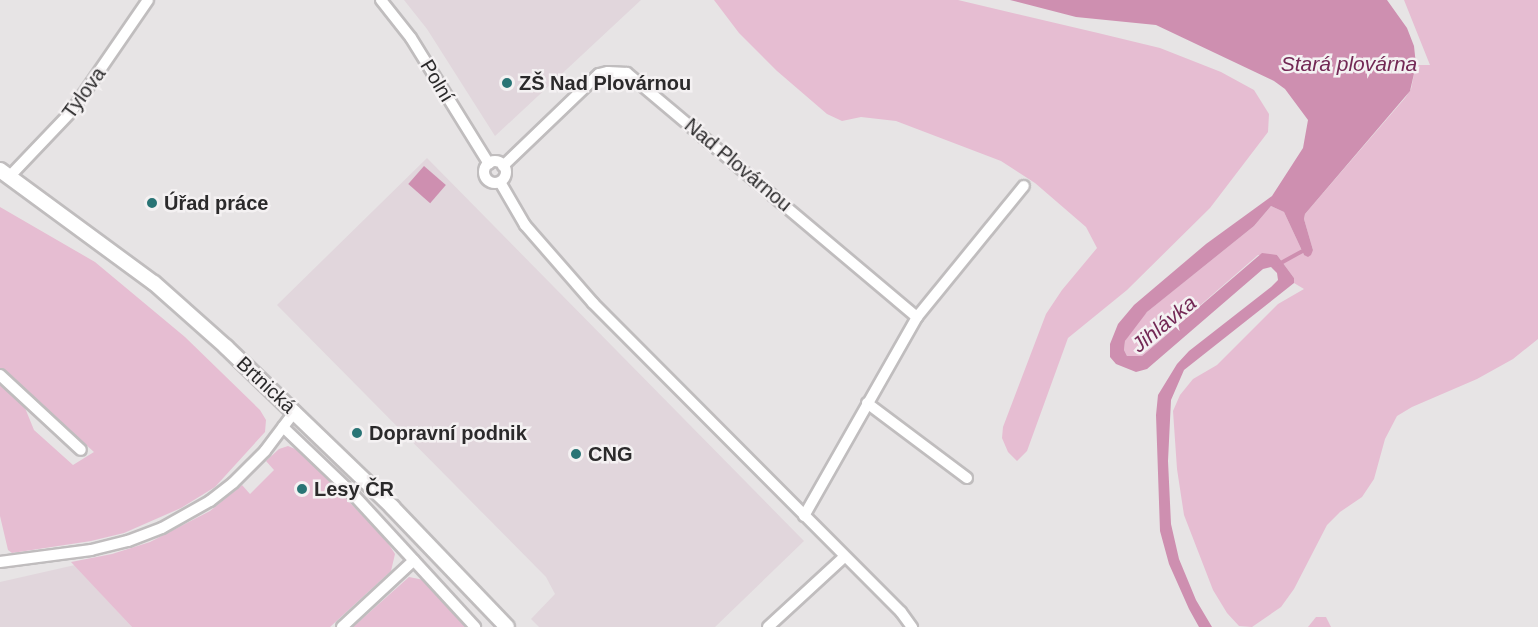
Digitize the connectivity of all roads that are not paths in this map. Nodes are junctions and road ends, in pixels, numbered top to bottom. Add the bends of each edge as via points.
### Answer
1 (148, 0) edge
2 (381, 0) edge
3 (489, 164) junction
4 (503, 166) junction
5 (4, 173) edge
6 (500, 182) junction
7 (1024, 186) dead end
8 (917, 317) junction
9 (0, 375) edge
10 (867, 403) junction
11 (295, 411) junction
12 (283, 426) junction
13 (81, 450) dead end
14 (967, 478) dead end
15 (804, 516) junction
16 (844, 557) junction
17 (414, 560) junction
18 (0, 562) edge
19 (342, 627) edge
20 (475, 627) edge
21 (507, 627) edge
22 (768, 627) edge
23 (912, 627) edge

1 - 5 street, Tylova via 71,112
2 - 3 street, Polní via 411,38
3 - 4 street
3 - 6 street via 485,176 490,182
4 - 6 street via 506,173
4 - 8 street, Nad Plovárnou via 599,74 618,71 633,76
5 - 11 main road, Brtnická via 154,283
6 - 15 street via 525,225 593,303
7 - 8 street
8 - 10 street
9 - 13 street
10 - 14 street
10 - 15 street
11 - 12 street
11 - 21 main road, Brtnická
12 - 17 street, Brtnická
12 - 18 street via 243,472 210,501 186,515 128,541
15 - 16 street
16 - 22 street
16 - 23 street
17 - 19 street
17 - 20 street, Brtnická

